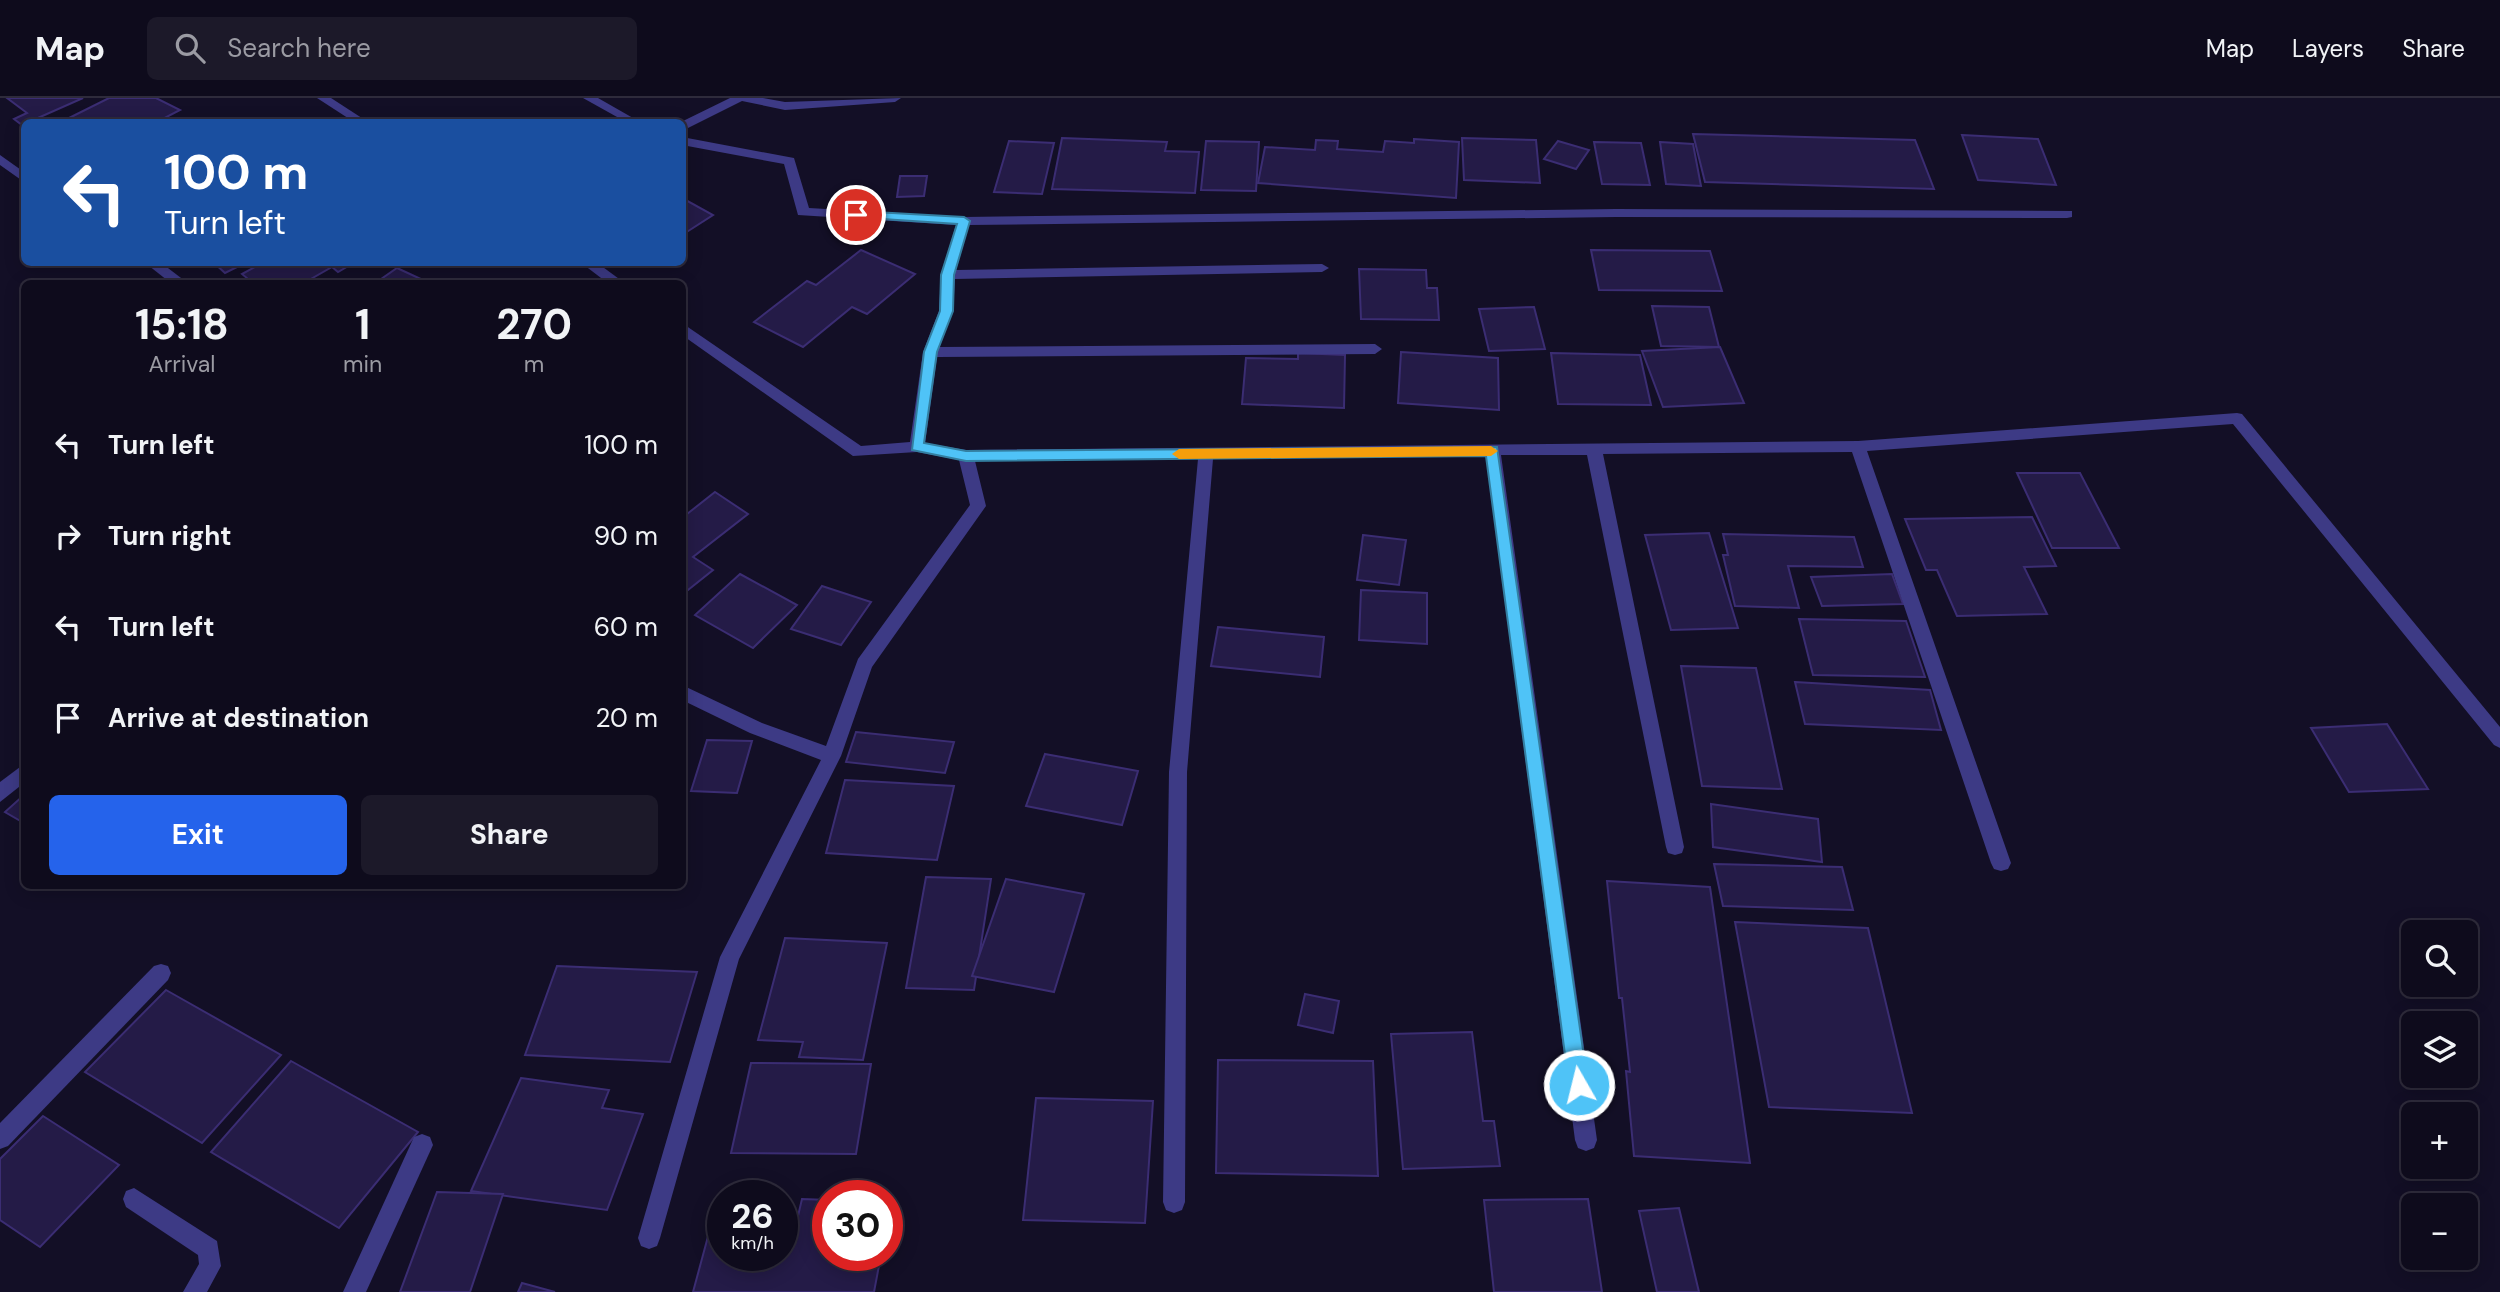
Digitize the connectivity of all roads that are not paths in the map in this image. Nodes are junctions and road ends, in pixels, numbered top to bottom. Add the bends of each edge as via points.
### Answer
1 (323, 98) edge
2 (589, 98) edge
3 (742, 98) edge
4 (895, 98) edge
5 (357, 119) edge
6 (628, 119) edge
7 (686, 125) edge
8 (686, 142) edge
9 (2, 164) edge
10 (21, 176) edge
11 (2067, 215) dead end
12 (964, 221) junction
13 (156, 266) edge
14 (592, 266) edge
15 (1322, 268) dead end
16 (948, 275) junction
17 (176, 280) edge
18 (613, 280) edge
19 (686, 331) edge
20 (1376, 349) dead end
21 (930, 352) junction
22 (1858, 446) junction
23 (917, 447) junction
24 (1594, 450) junction
25 (1493, 451) junction
26 (1206, 454) junction
27 (966, 456) junction
28 (686, 694) edge
29 (2500, 740) edge
30 (832, 756) junction
31 (21, 775) edge
32 (0, 793) edge
33 (1675, 847) dead end
34 (2001, 863) dead end
35 (161, 973) dead end
36 (0, 1138) edge
37 (1586, 1140) dead end
38 (422, 1144) dead end
39 (134, 1199) dead end
40 (1174, 1202) dead end
41 (649, 1238) dead end
42 (194, 1292) edge
43 (354, 1292) edge

1 - 5 street
2 - 6 street
3 - 4 street via 785,106
3 - 7 street
8 - 12 street via 790,161 803,212
9 - 10 street
11 - 12 street via 1616,213
12 - 16 street
13 - 17 street
14 - 18 street
15 - 16 street
16 - 21 street via 946,311
19 - 23 street via 858,452
20 - 21 street
21 - 23 street
22 - 24 street
22 - 29 street via 2237,418
22 - 34 street
23 - 27 street
24 - 25 street
24 - 33 street
25 - 26 street
25 - 37 street
26 - 27 street
26 - 40 street via 1178,772
27 - 30 street via 978,506 864,664
28 - 30 street via 756,728
30 - 41 street via 730,957
31 - 32 street
35 - 36 street
38 - 43 street
39 - 42 street via 209,1249 210,1266

